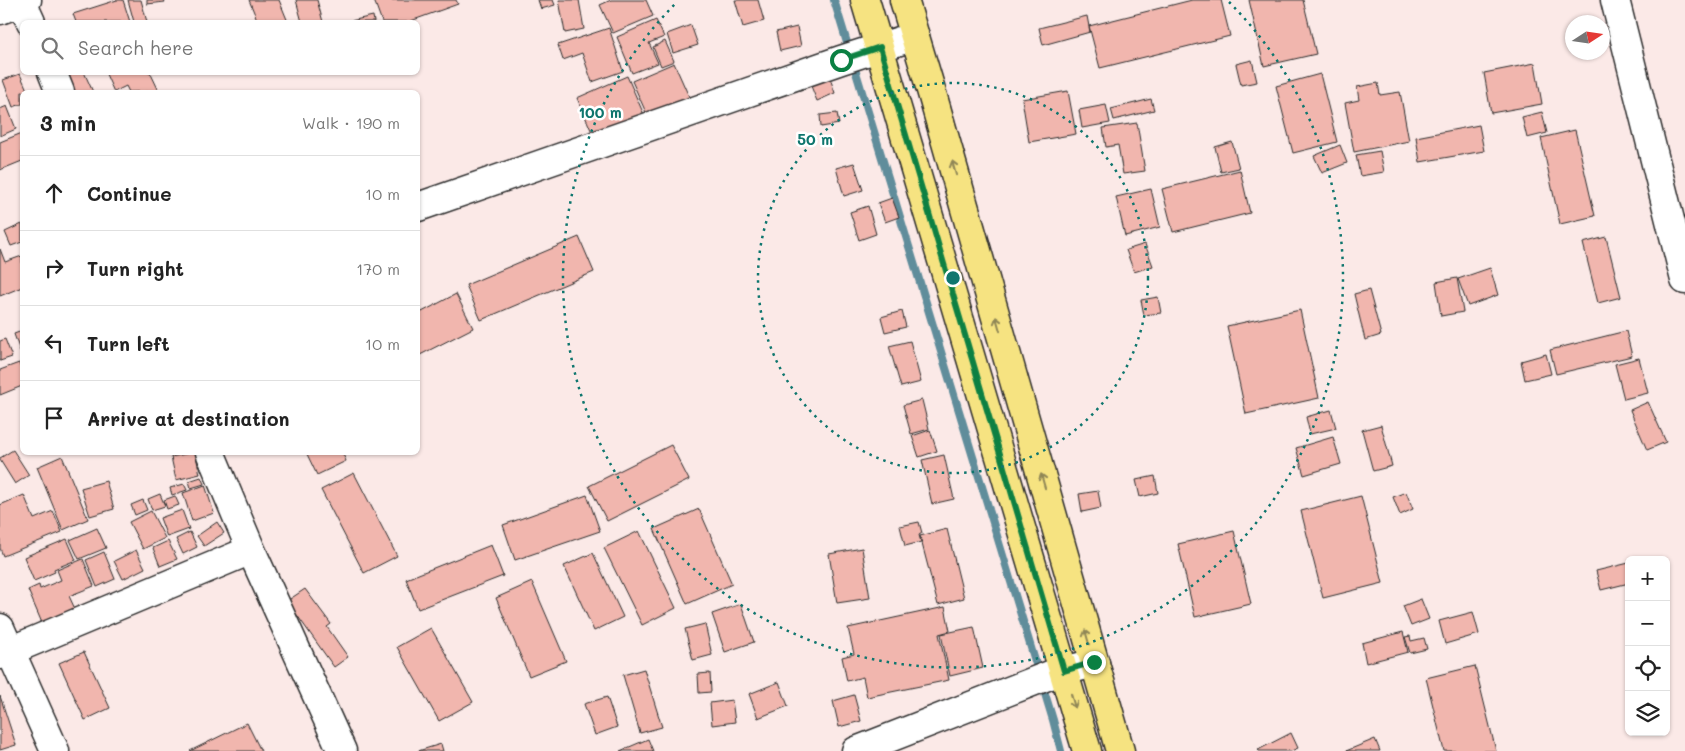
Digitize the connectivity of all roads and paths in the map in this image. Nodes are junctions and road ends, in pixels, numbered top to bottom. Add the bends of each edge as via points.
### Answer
1 (865, 0) edge
2 (904, 0) edge
3 (1614, 0) edge
4 (915, 36) junction
5 (861, 53) junction
6 (53, 75) edge
7 (59, 90) edge
8 (420, 206) edge
9 (1685, 280) edge
10 (211, 455) edge
11 (251, 550) junction
12 (3, 645) edge
13 (1094, 662) junction
14 (1060, 672) junction
15 (55, 751) edge
16 (342, 751) edge
17 (856, 751) edge
18 (1087, 751) edge
19 (1120, 751) edge

1 - 5 main road
2 - 4 main road
3 - 9 street
4 - 5 street
13 -> 4 main road
5 - 8 street
5 - 14 main road
6 - 7 street
10 - 11 street
11 - 12 street
11 - 16 street
12 - 15 street
13 - 14 street
13 - 19 main road
14 - 17 street
14 -> 18 main road

